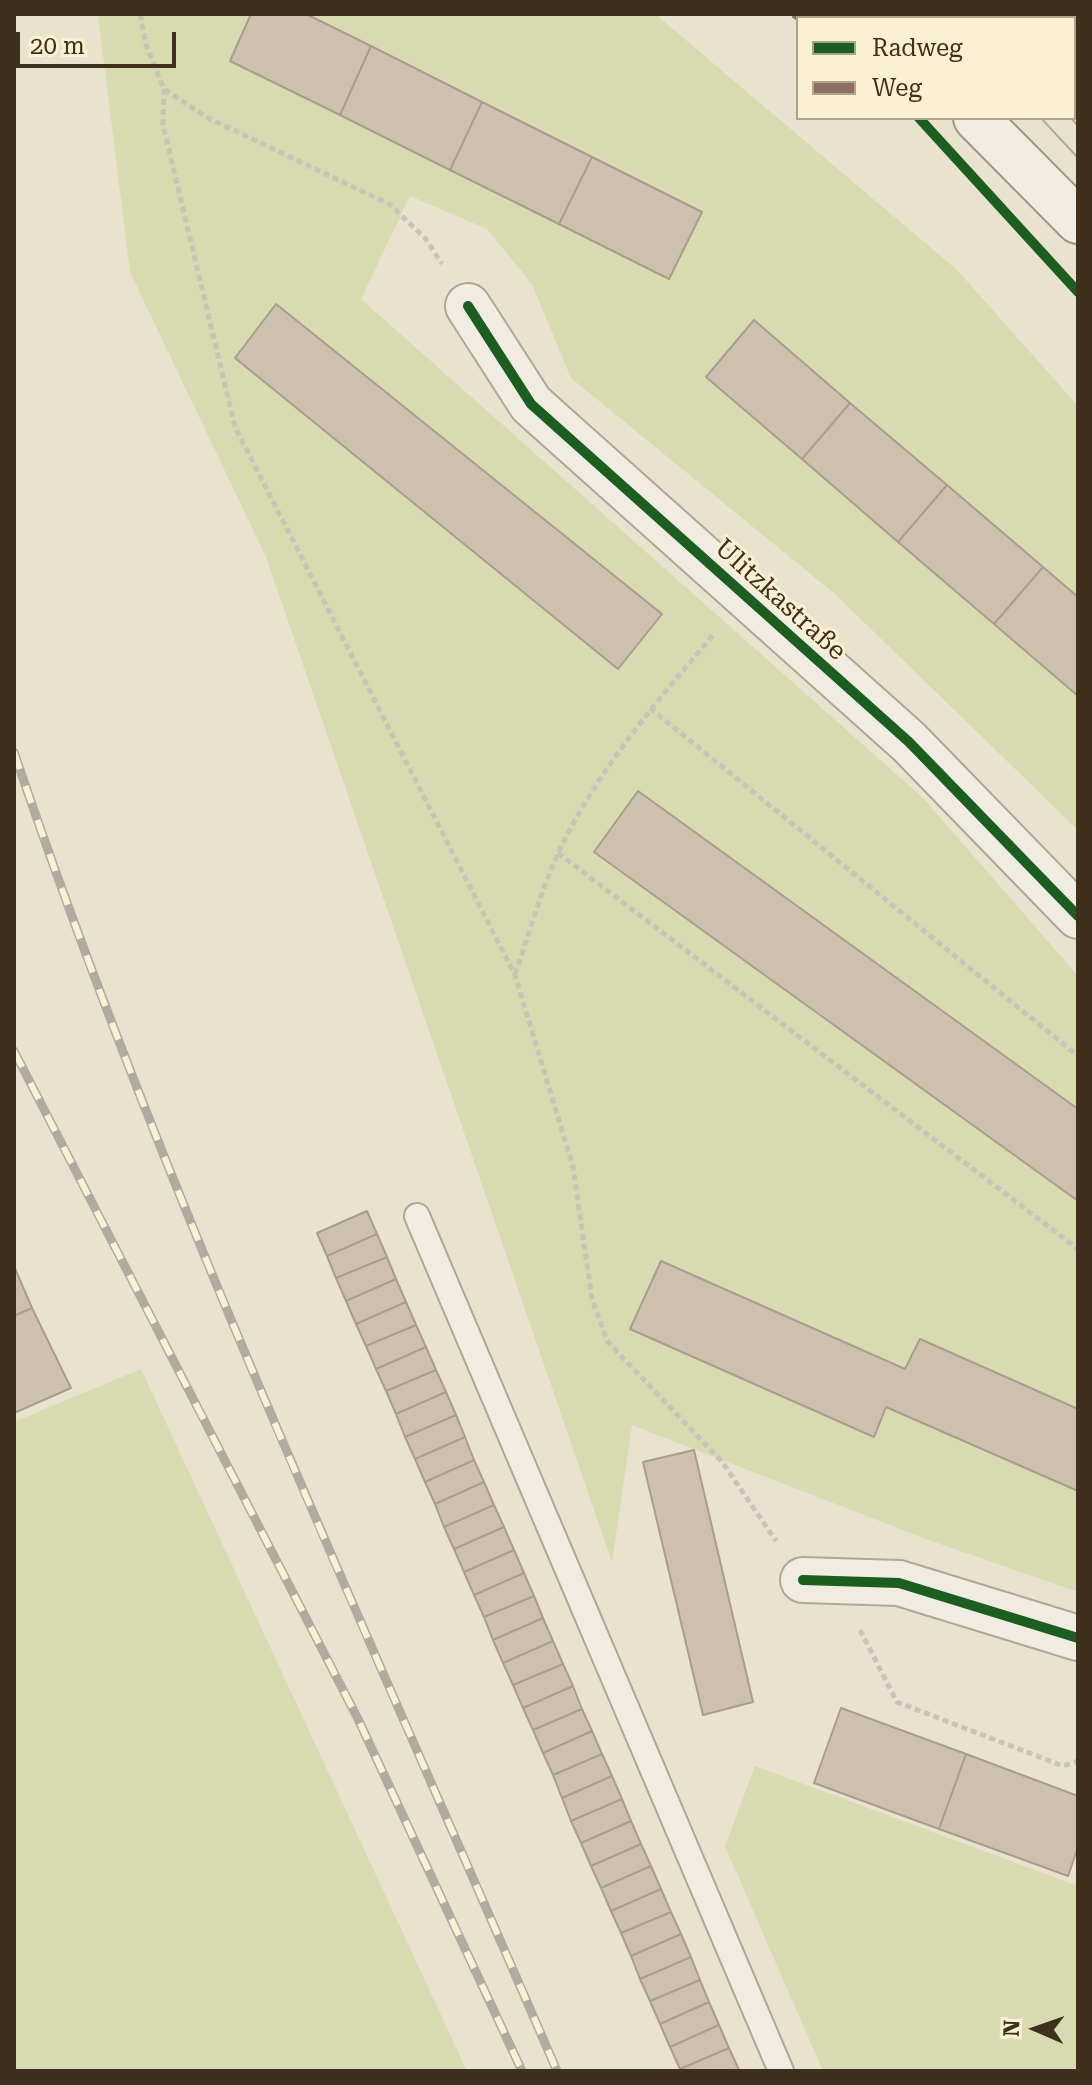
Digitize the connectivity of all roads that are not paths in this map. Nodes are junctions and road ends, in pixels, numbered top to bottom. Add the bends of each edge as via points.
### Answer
1 (978, 120) edge
2 (1078, 221) edge
3 (468, 306) road end
4 (1078, 916) edge
5 (417, 1216) dead end
6 (818, 1580) road end
7 (1078, 1638) edge
8 (781, 2071) edge

1 - 2 street
3 - 4 street, Ulitzkastraße via 531,404 909,742
5 - 8 lane
6 - 7 street via 899,1583

